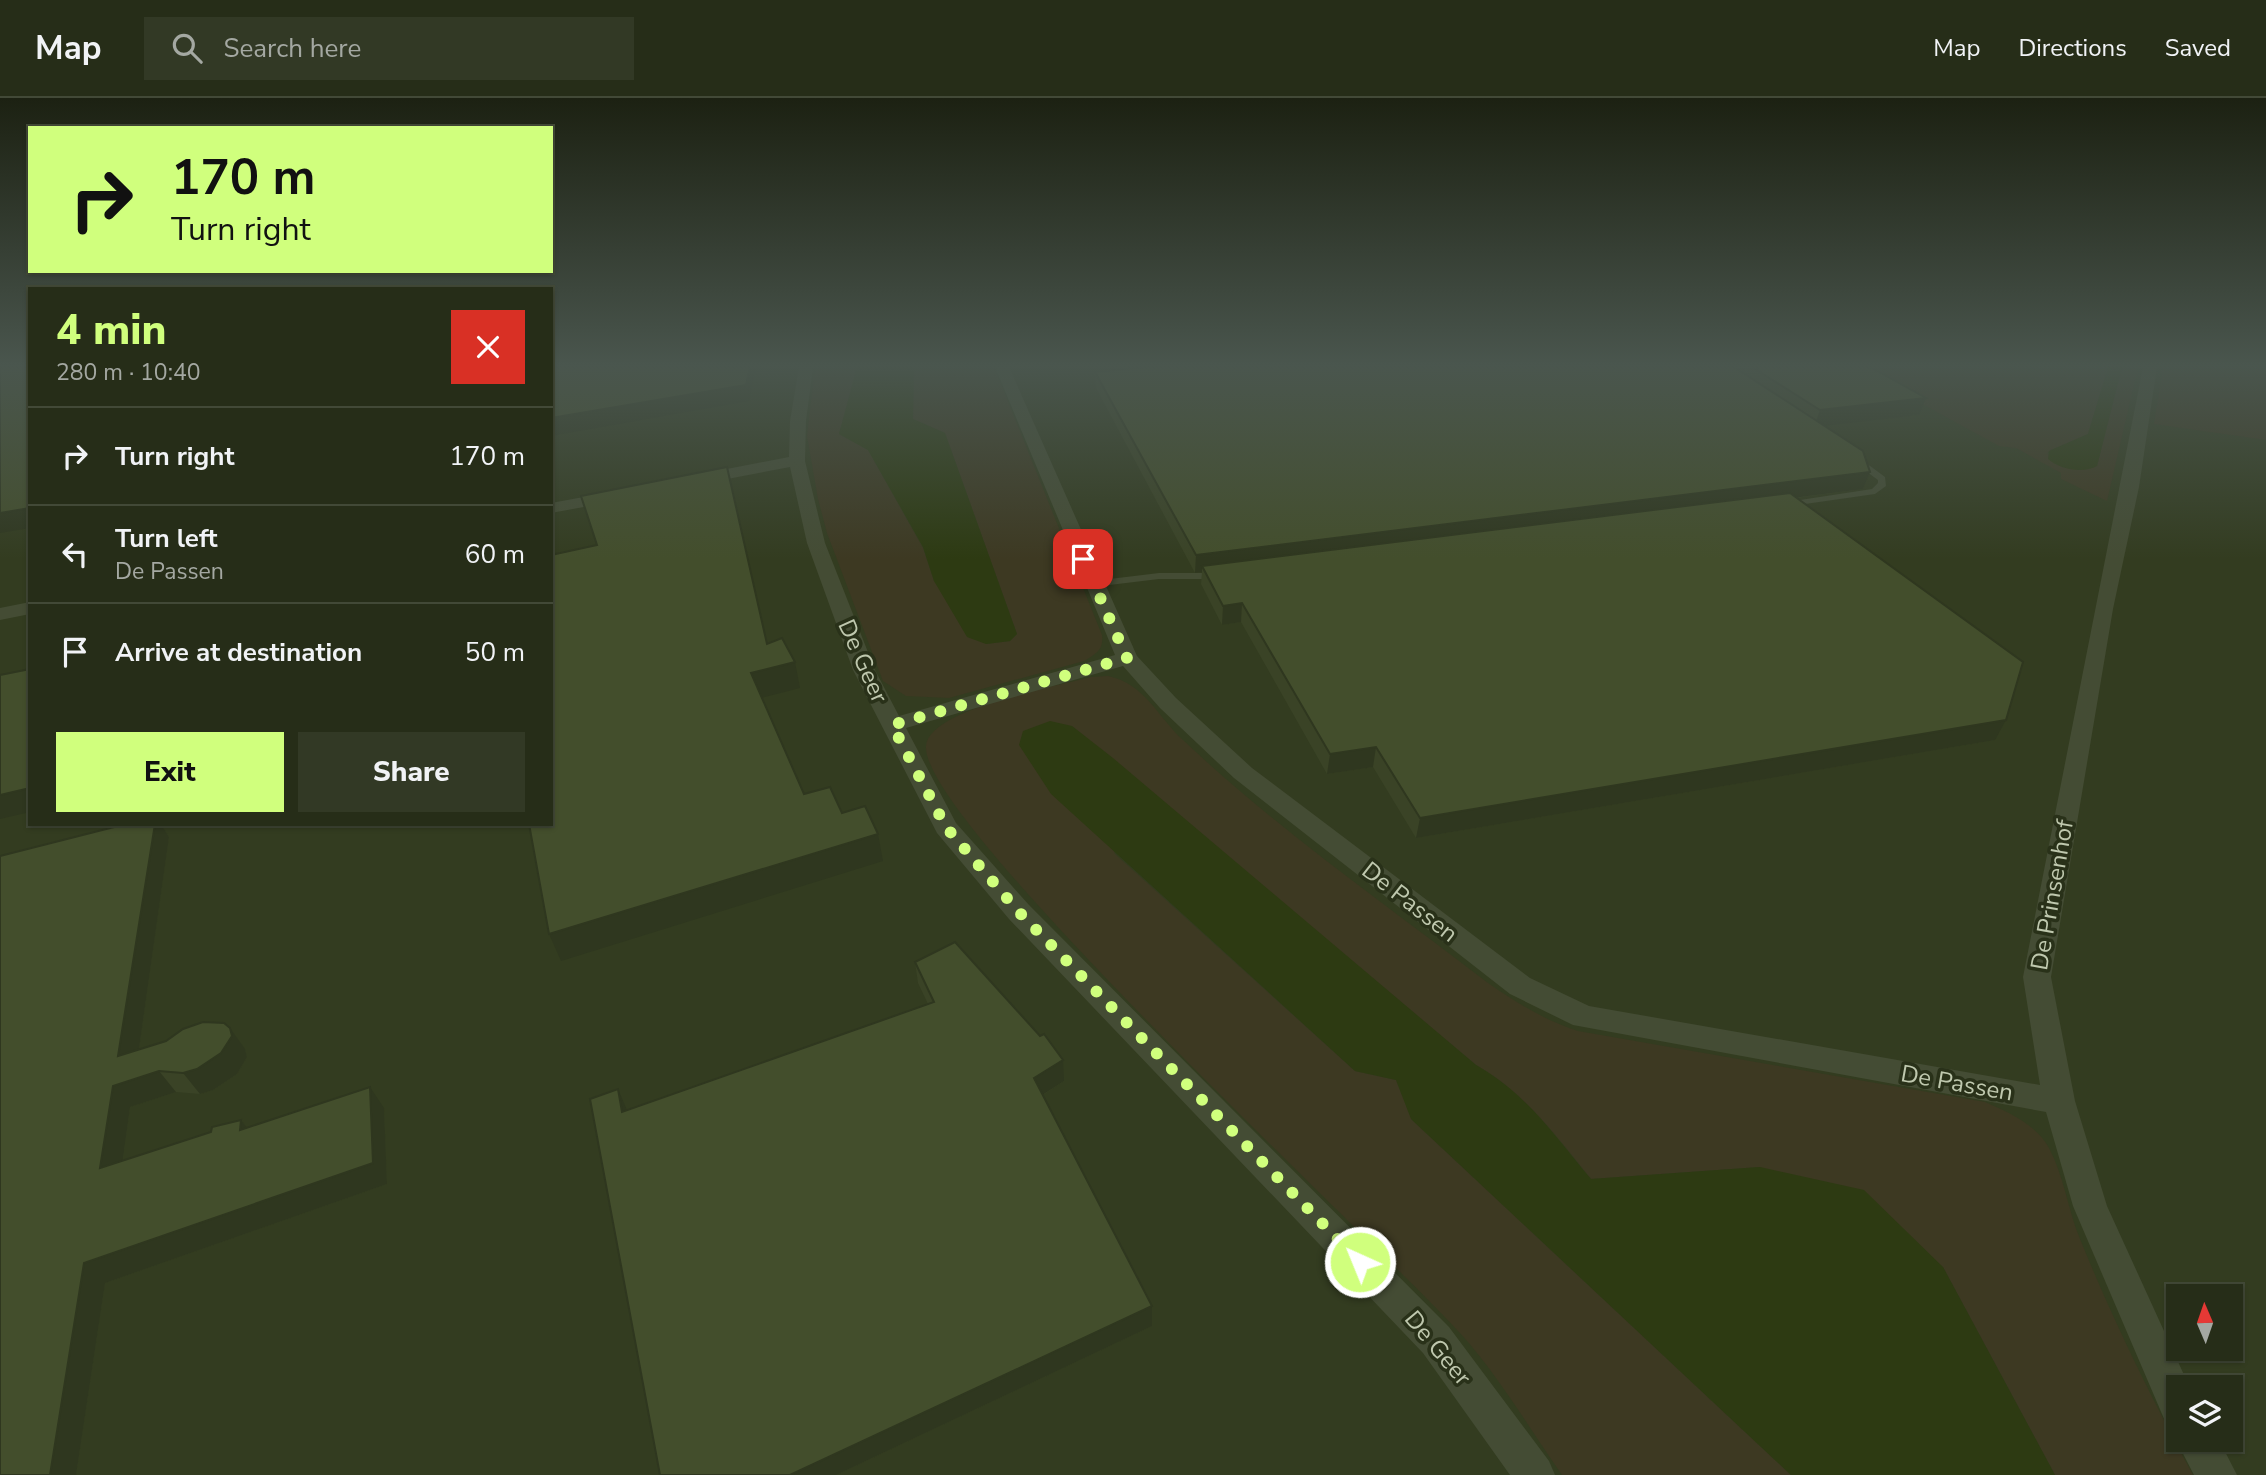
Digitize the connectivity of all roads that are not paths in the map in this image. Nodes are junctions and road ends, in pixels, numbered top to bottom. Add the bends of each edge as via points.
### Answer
1 (798, 431) edge
2 (1029, 431) edge
3 (2139, 431) edge
4 (1846, 453) edge
5 (797, 461) junction
6 (685, 483) edge
7 (631, 493) edge
8 (1770, 507) edge
9 (553, 508) edge
10 (1226, 575) edge
11 (1093, 584) junction
12 (28, 608) edge
13 (0, 614) edge
14 (1127, 658) junction
15 (892, 725) junction
16 (2059, 1101) junction
17 (2166, 1378) edge
18 (2203, 1452) edge
19 (1535, 1475) edge
20 (2217, 1475) edge

1 - 5 street, De Geer
2 - 11 street, De Passen
3 - 16 street, De Prinsenhof via 2037,977
4 - 8 lane via 1878,475 1883,484 1865,495
5 - 6 street
5 - 15 street, De Geer via 821,556 864,670
7 - 9 street
10 - 11 lane
11 - 14 street, De Passen
12 - 13 street
14 - 15 street
14 - 16 street, De Passen via 1243,773 1520,986 1552,1002 1584,1017
15 - 19 street, De Geer via 946,827 1019,912 1436,1340
16 - 17 street, De Prinsenhof via 2090,1206
18 - 20 street

